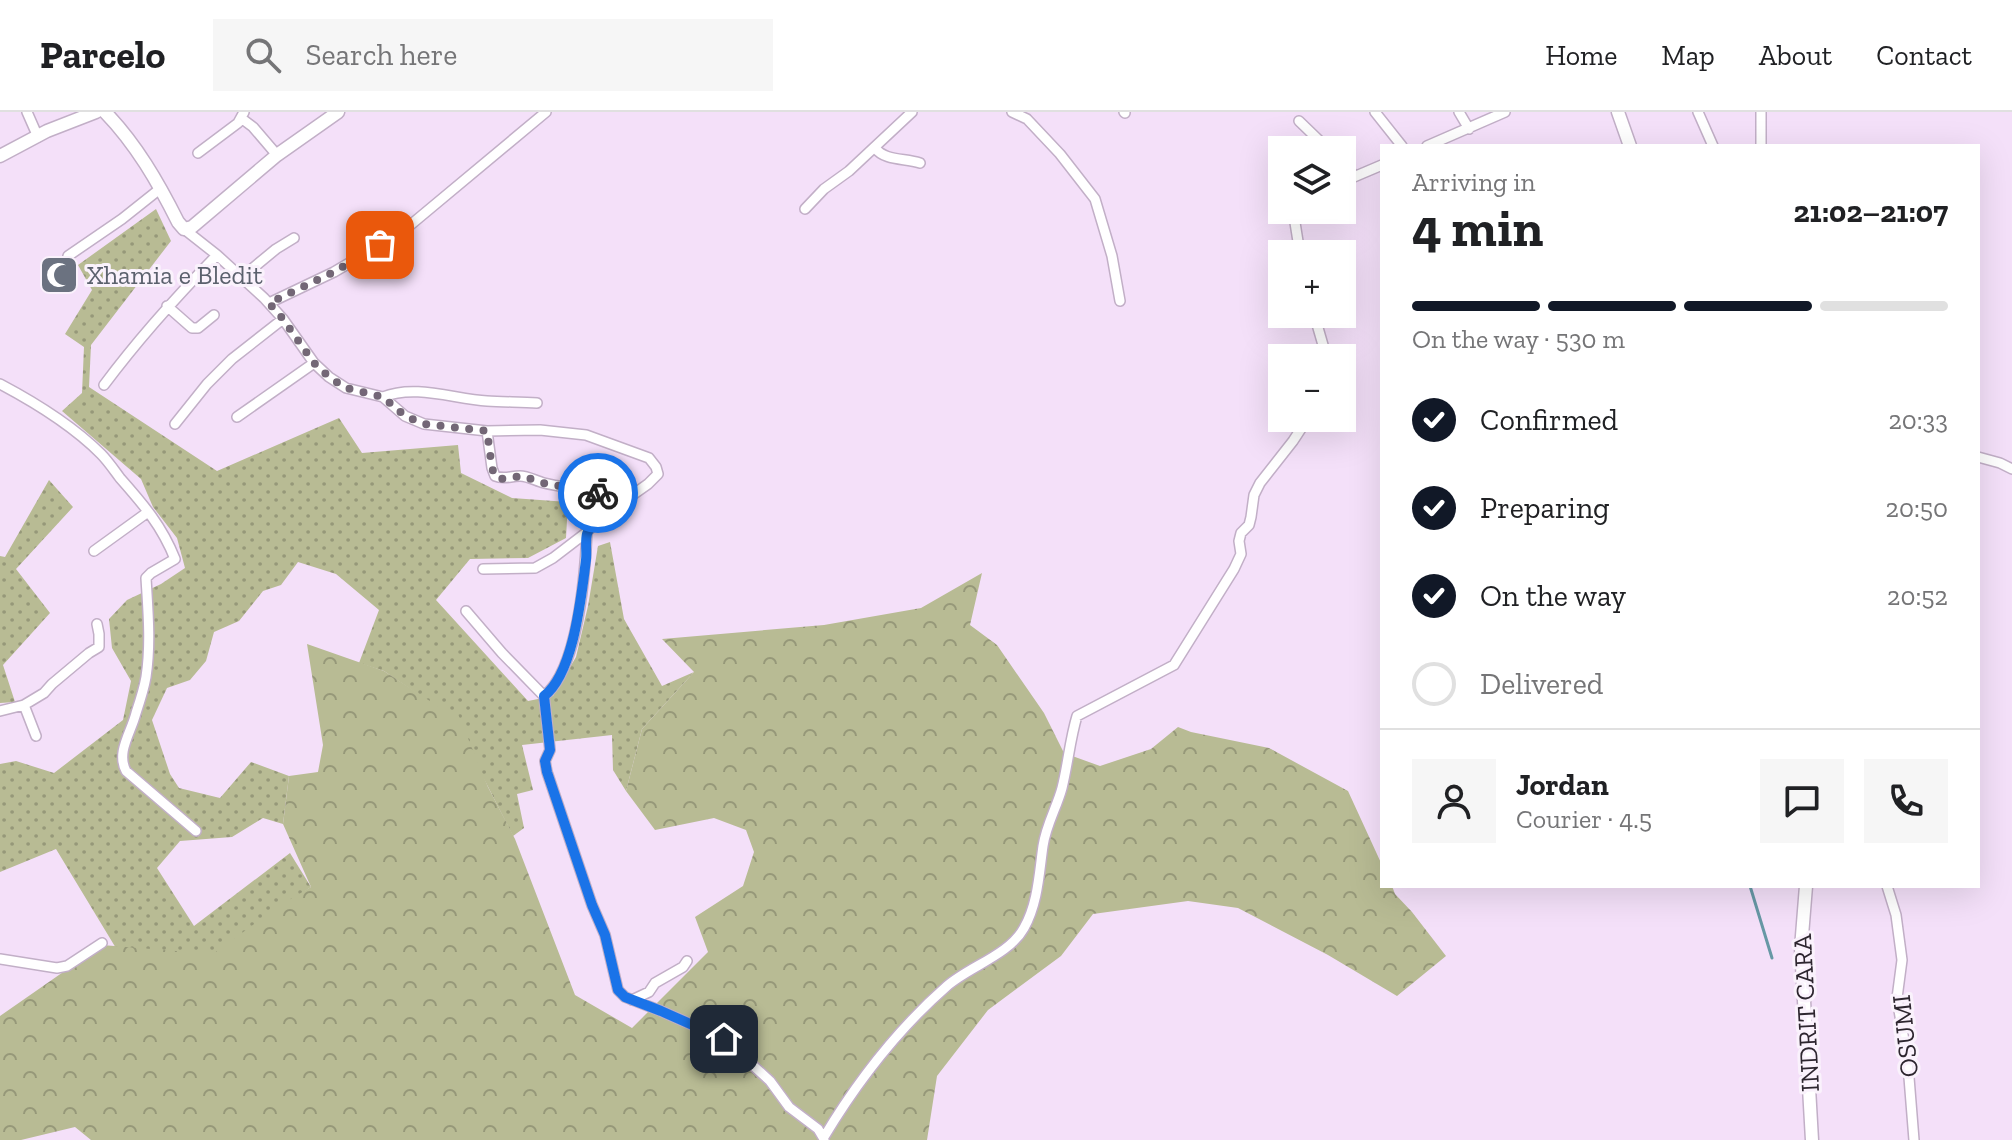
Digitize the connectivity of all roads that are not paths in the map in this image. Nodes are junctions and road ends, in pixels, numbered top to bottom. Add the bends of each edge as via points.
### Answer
1 (27, 112) edge
2 (96, 112) edge
3 (105, 112) edge
4 (338, 112) edge
5 (546, 112) edge
6 (912, 112) edge
7 (1012, 112) edge
8 (1375, 112) edge
9 (1459, 112) edge
10 (1505, 112) edge
11 (1618, 112) edge
12 (1698, 112) edge
13 (1761, 112) edge
14 (242, 115) edge
15 (1030, 116) edge
16 (1299, 121) dead end
17 (1469, 129) junction
18 (1315, 136) edge
19 (38, 137) junction
20 (1400, 144) edge
21 (1432, 144) edge
22 (1629, 144) edge
23 (1712, 144) edge
24 (1761, 144) edge
25 (875, 148) junction
26 (198, 153) dead end
27 (277, 155) junction
28 (0, 156) edge
29 (920, 163) dead end
30 (1380, 166) edge
31 (1356, 176) edge
32 (161, 188) junction
33 (805, 209) dead end
34 (184, 229) junction
35 (294, 238) dead end
36 (217, 255) junction
37 (68, 256) dead end
38 (242, 277) junction
39 (1120, 301) dead end
40 (269, 303) junction
41 (167, 306) junction
42 (214, 315) dead end
43 (283, 319) junction
44 (314, 363) junction
45 (0, 384) edge
46 (104, 385) dead end
47 (383, 397) junction
48 (537, 403) dead end
49 (237, 417) dead end
50 (175, 424) dead end
51 (487, 431) junction
52 (1299, 432) edge
53 (1980, 458) edge
54 (2012, 469) edge
55 (618, 504) junction
56 (148, 512) junction
57 (587, 532) junction
58 (94, 551) dead end
59 (483, 569) dead end
60 (466, 611) dead end
61 (97, 624) dead end
62 (544, 696) junction
63 (24, 705) junction
64 (0, 711) edge
65 (36, 736) dead end
66 (196, 831) dead end
67 (1806, 888) edge
68 (1888, 888) edge
69 (102, 943) dead end
70 (0, 959) edge
71 (687, 961) dead end
72 (632, 1000) junction
73 (824, 1139) edge
74 (1812, 1140) edge
75 (1914, 1140) edge

1 - 19 street
2 - 19 street
3 - 32 street
4 - 27 street
5 - 40 street via 402,232
6 - 25 street
7 - 15 street
8 - 20 street
9 - 17 street
10 - 17 street
11 - 22 street
12 - 23 street
13 - 24 street
14 - 26 street
14 - 27 street
15 - 39 street via 1095,199
16 - 18 street
17 - 21 street
19 - 28 street
25 - 29 street via 886,158
25 - 33 street
27 - 34 street
30 - 31 street
32 - 34 street
32 - 37 street
34 - 36 street
35 - 38 street
36 - 38 street
36 - 41 street
38 - 40 street
40 - 43 street
41 - 42 street via 192,328
41 - 46 street
43 - 44 street
43 - 50 street via 232,359
44 - 47 street via 346,388
44 - 49 street
45 - 56 street via 84,438
47 - 48 street via 408,391
47 - 51 street via 424,424
51 - 55 street via 492,468 500,479 522,476 586,489
51 - 55 street via 586,435 649,458 658,474
52 - 73 street via 1260,483 1234,569 1174,665 1077,716 1024,930 1015,942 949,984 914,1018 842,1108
53 - 54 street
55 - 57 street
56 - 58 street
56 - 66 street via 175,559 146,578 146,678 121,762
57 - 59 street via 535,568
57 - 62 street via 574,638 557,682
60 - 62 street
61 - 63 street via 99,647
62 - 72 street via 547,772 605,935 618,990
63 - 64 street
63 - 65 street
67 - 74 street, INDRIT CARA via 1801,948
68 - 75 street, OSUMI via 1902,960 1897,998
69 - 70 street via 57,968
71 - 72 street
72 - 73 street via 724,1039

